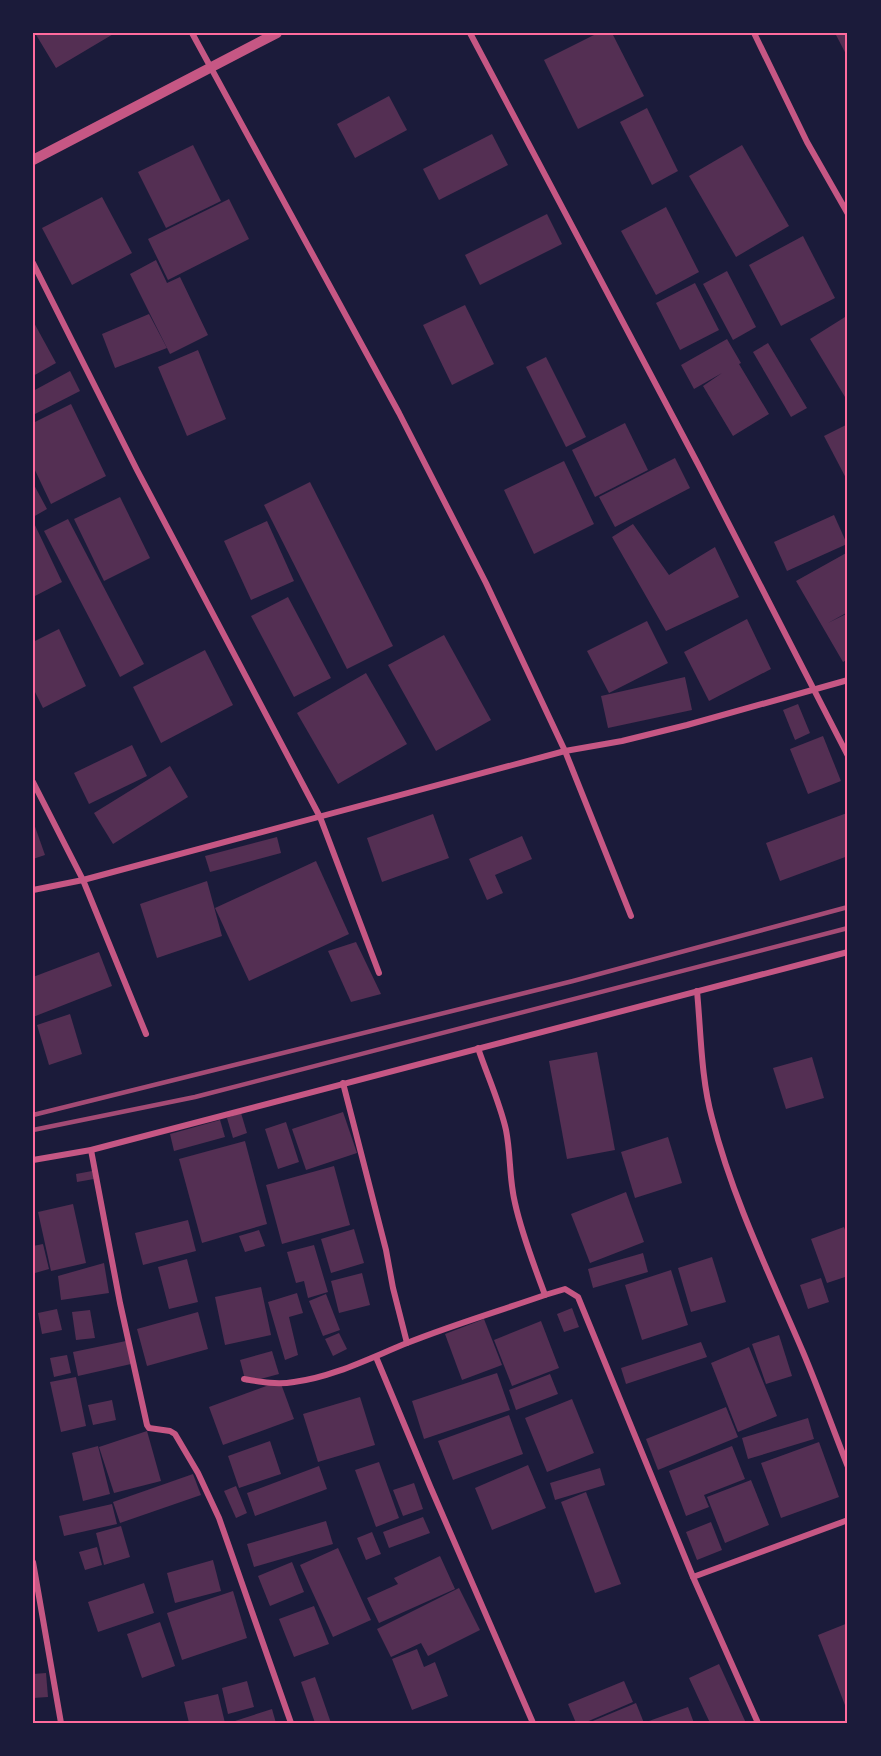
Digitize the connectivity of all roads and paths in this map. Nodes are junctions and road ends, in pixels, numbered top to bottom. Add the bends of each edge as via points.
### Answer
1 (192, 33) edge
2 (277, 33) edge
3 (470, 33) edge
4 (754, 33) edge
5 (211, 69) junction
6 (33, 160) edge
7 (848, 214) edge
8 (33, 263) edge
9 (848, 680) edge
10 (815, 688) junction
11 (565, 751) junction
12 (848, 756) edge
13 (33, 782) edge
14 (320, 817) junction
15 (83, 880) junction
16 (33, 890) edge
17 (631, 916) dead end
18 (848, 952) edge
19 (379, 973) dead end
20 (697, 992) junction
21 (146, 1034) dead end
22 (478, 1048) junction
23 (343, 1083) junction
24 (91, 1149) junction
25 (33, 1160) edge
26 (545, 1295) junction
27 (407, 1343) junction
28 (376, 1357) junction
29 (244, 1379) dead end
30 (848, 1467) edge
31 (848, 1520) edge
32 (33, 1562) edge
33 (693, 1577) junction
34 (61, 1723) edge
35 (291, 1723) edge
36 (533, 1723) edge
37 (758, 1723) edge

1 - 5 street
2 - 5 street
3 - 10 street
4 - 7 street via 807,142
5 - 6 street
5 - 11 street via 399,413 486,583
8 - 14 street via 136,470
9 - 10 street
10 - 11 street via 687,725
10 - 12 street
11 - 14 street
11 - 17 street
13 - 15 street
14 - 15 street
14 - 19 street
15 - 16 street
15 - 21 street
18 - 20 street
20 - 22 street
20 - 30 street via 711,1116 722,1154 747,1225
22 - 23 street
22 - 26 street via 506,1128 515,1204
23 - 24 street
23 - 27 street
24 - 25 street
24 - 35 street via 147,1425 175,1434 198,1473 219,1518
26 - 27 street
26 - 33 street via 565,1289 578,1297
27 - 28 street
28 - 29 street via 294,1382
28 - 36 street
31 - 33 street
32 - 34 street
33 - 37 street

